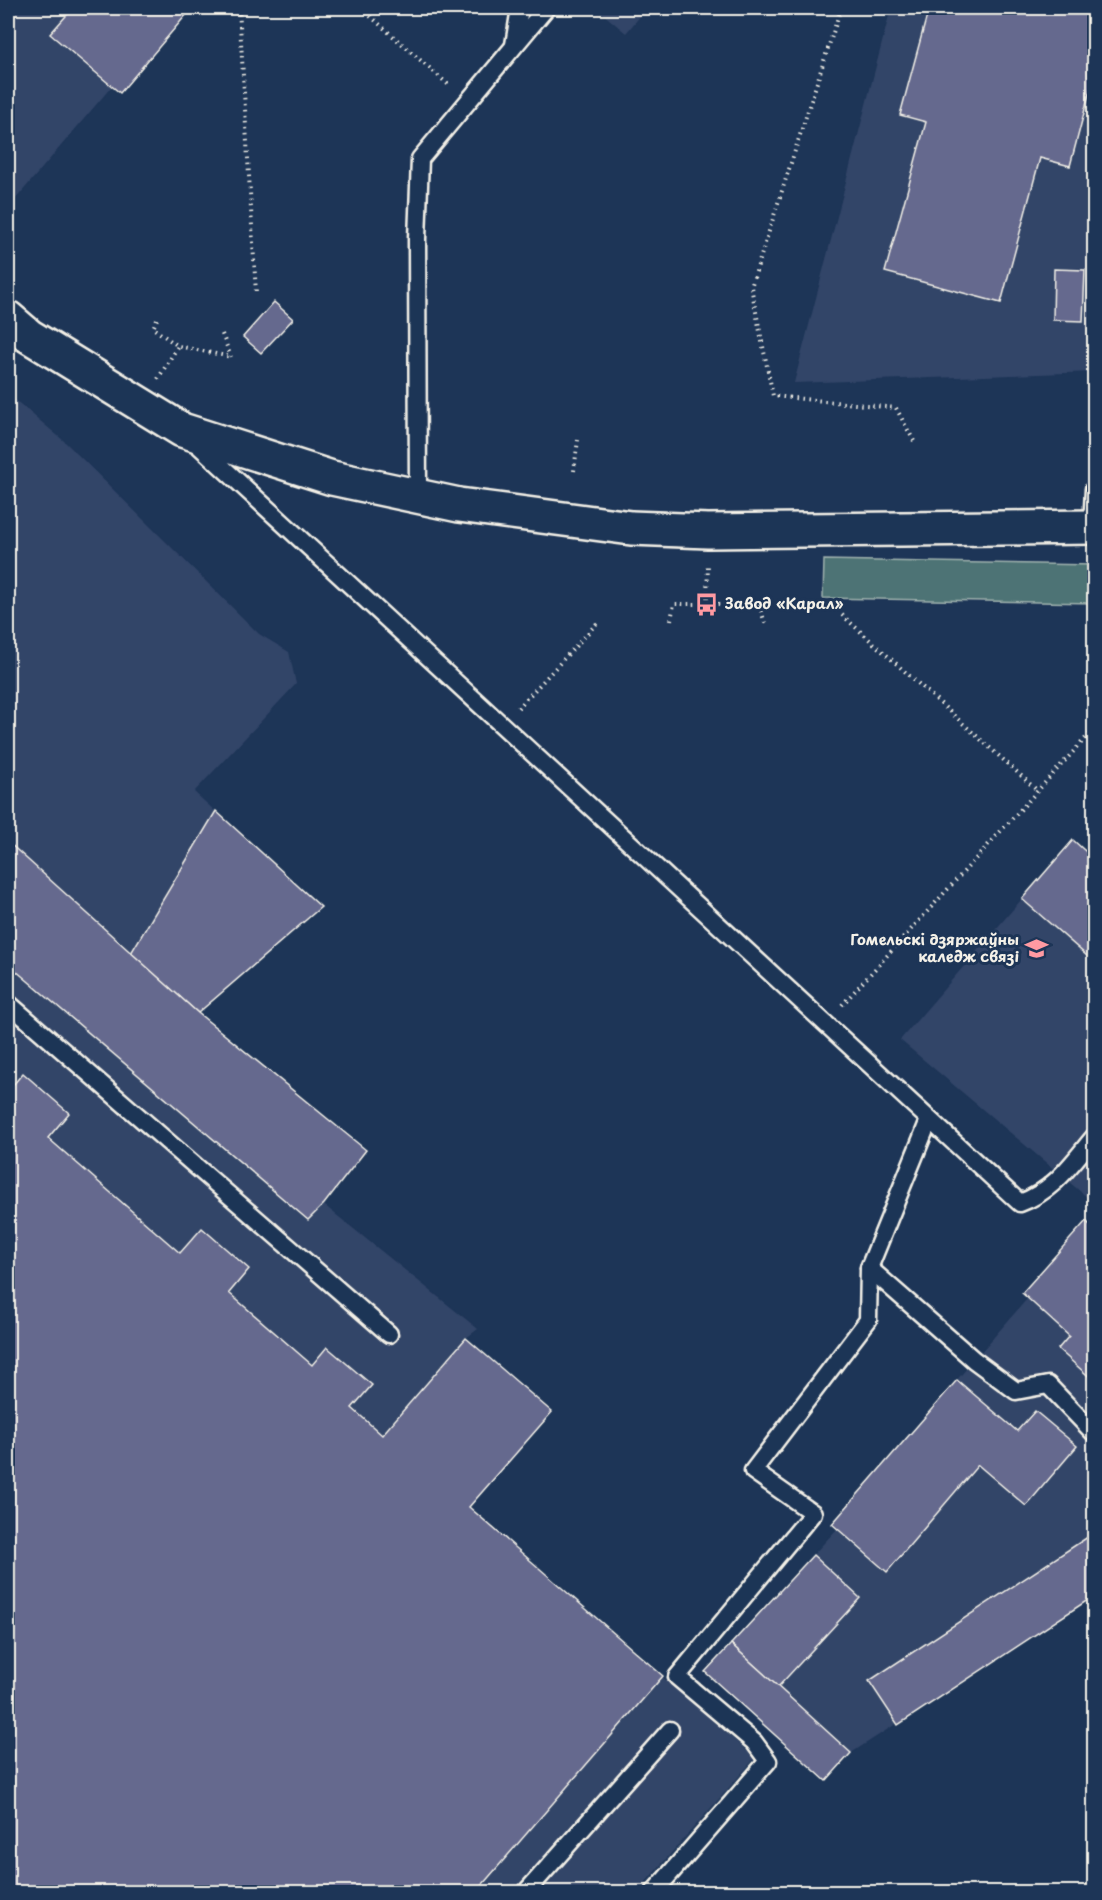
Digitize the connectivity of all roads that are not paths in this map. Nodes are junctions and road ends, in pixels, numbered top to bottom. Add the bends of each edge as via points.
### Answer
1 (520, 8) edge
2 (546, 8) edge
3 (514, 46) junction
4 (8, 318) edge
5 (182, 430) junction
6 (1095, 489) edge
7 (418, 495) junction
8 (1093, 527) edge
9 (8, 1003) edge
10 (929, 1120) junction
11 (1095, 1137) edge
12 (869, 1268) junction
13 (388, 1334) dead end
14 (1093, 1431) edge
15 (670, 1730) dead end
16 (526, 1893) edge
17 (654, 1893) edge

1 - 3 lane
2 - 3 lane
3 - 7 lane via 420,159
4 - 5 main road via 29,336
5 - 7 main road via 332,478
5 - 10 lane
6 - 8 lane
7 - 8 main road via 459,505 631,528 720,531
9 - 13 lane
10 - 11 lane via 1020,1203 1040,1196
10 - 12 lane
12 - 14 lane via 974,1360 1017,1391 1048,1385
12 - 17 lane via 868,1320 753,1471 813,1513 677,1677 753,1742 768,1761
15 - 16 lane

